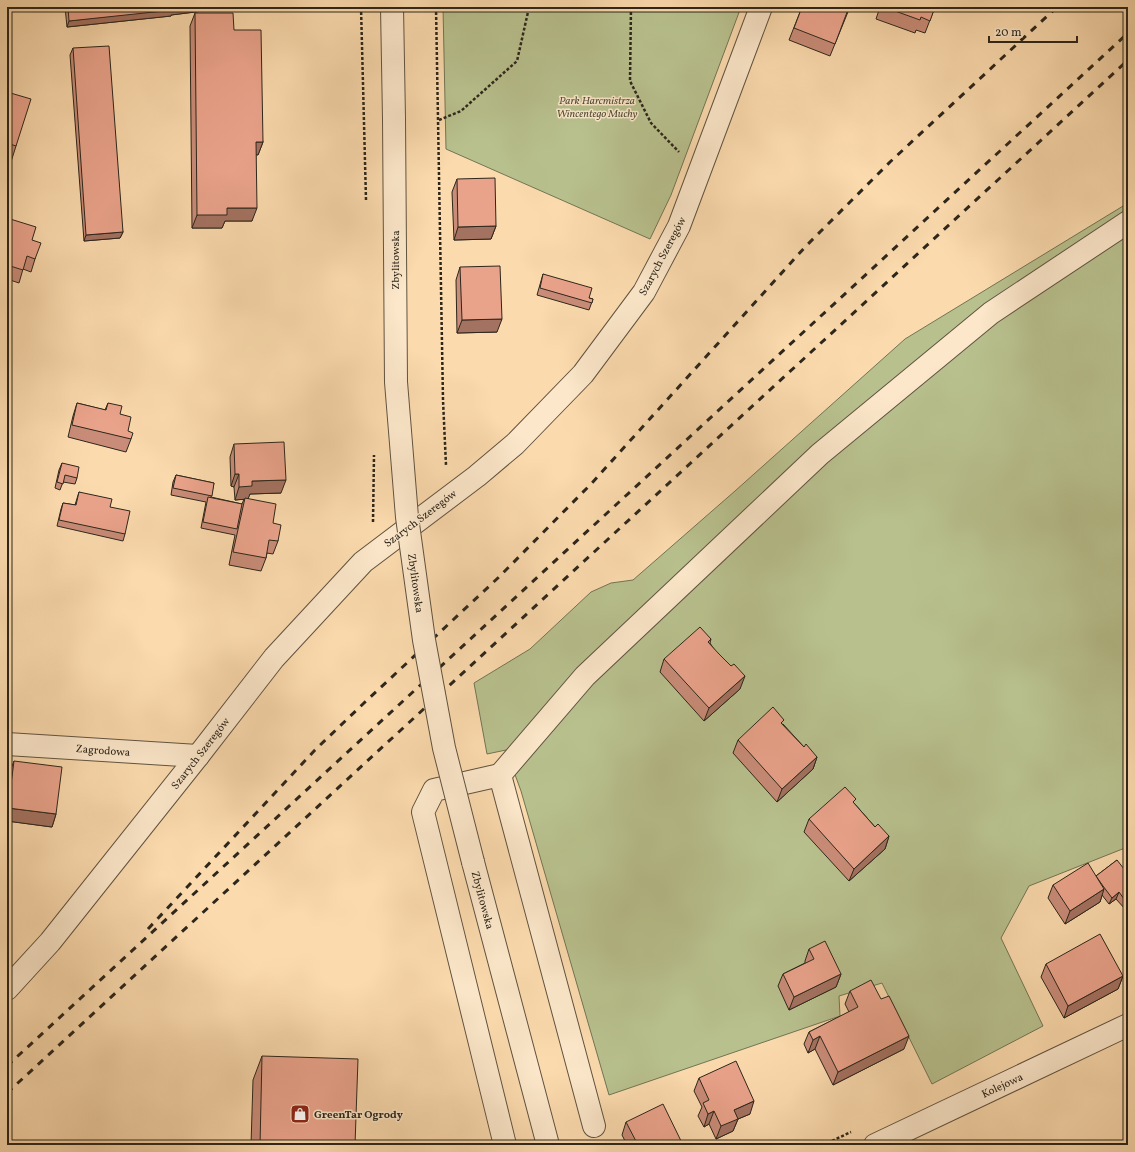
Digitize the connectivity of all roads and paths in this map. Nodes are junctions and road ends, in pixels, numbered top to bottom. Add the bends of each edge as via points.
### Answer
1 (392, 7) edge
2 (436, 7) edge
3 (530, 7) edge
4 (632, 7) edge
5 (761, 7) edge
6 (439, 120) junction
7 (700, 173) junction
8 (1128, 222) edge
9 (446, 466) dead end
10 (7, 744) edge
11 (198, 756) junction
12 (500, 775) junction
13 (7, 989) edge
14 (1128, 1025) edge
15 (594, 1126) dead end
16 (505, 1145) edge
17 (548, 1145) edge
18 (875, 1145) edge

1 - 17 street, Zbylitowska, bridge via 396,382 407,516 424,640 444,748
2 - 6 path
3 - 6 path via 517,61 461,112
4 - 7 path via 630,81 651,123
5 - 7 street, Szarych Szeregów
6 - 9 path
7 - 11 street, Szarych Szeregów via 680,226 644,292 583,374 515,444 363,562 274,658
8 - 12 street via 991,313 820,454 584,676
10 - 11 street, Zagrodowa
11 - 13 street, Szarych Szeregów via 50,942
12 - 15 street
12 - 16 street via 434,790 423,812
14 - 18 street, Kolejowa

